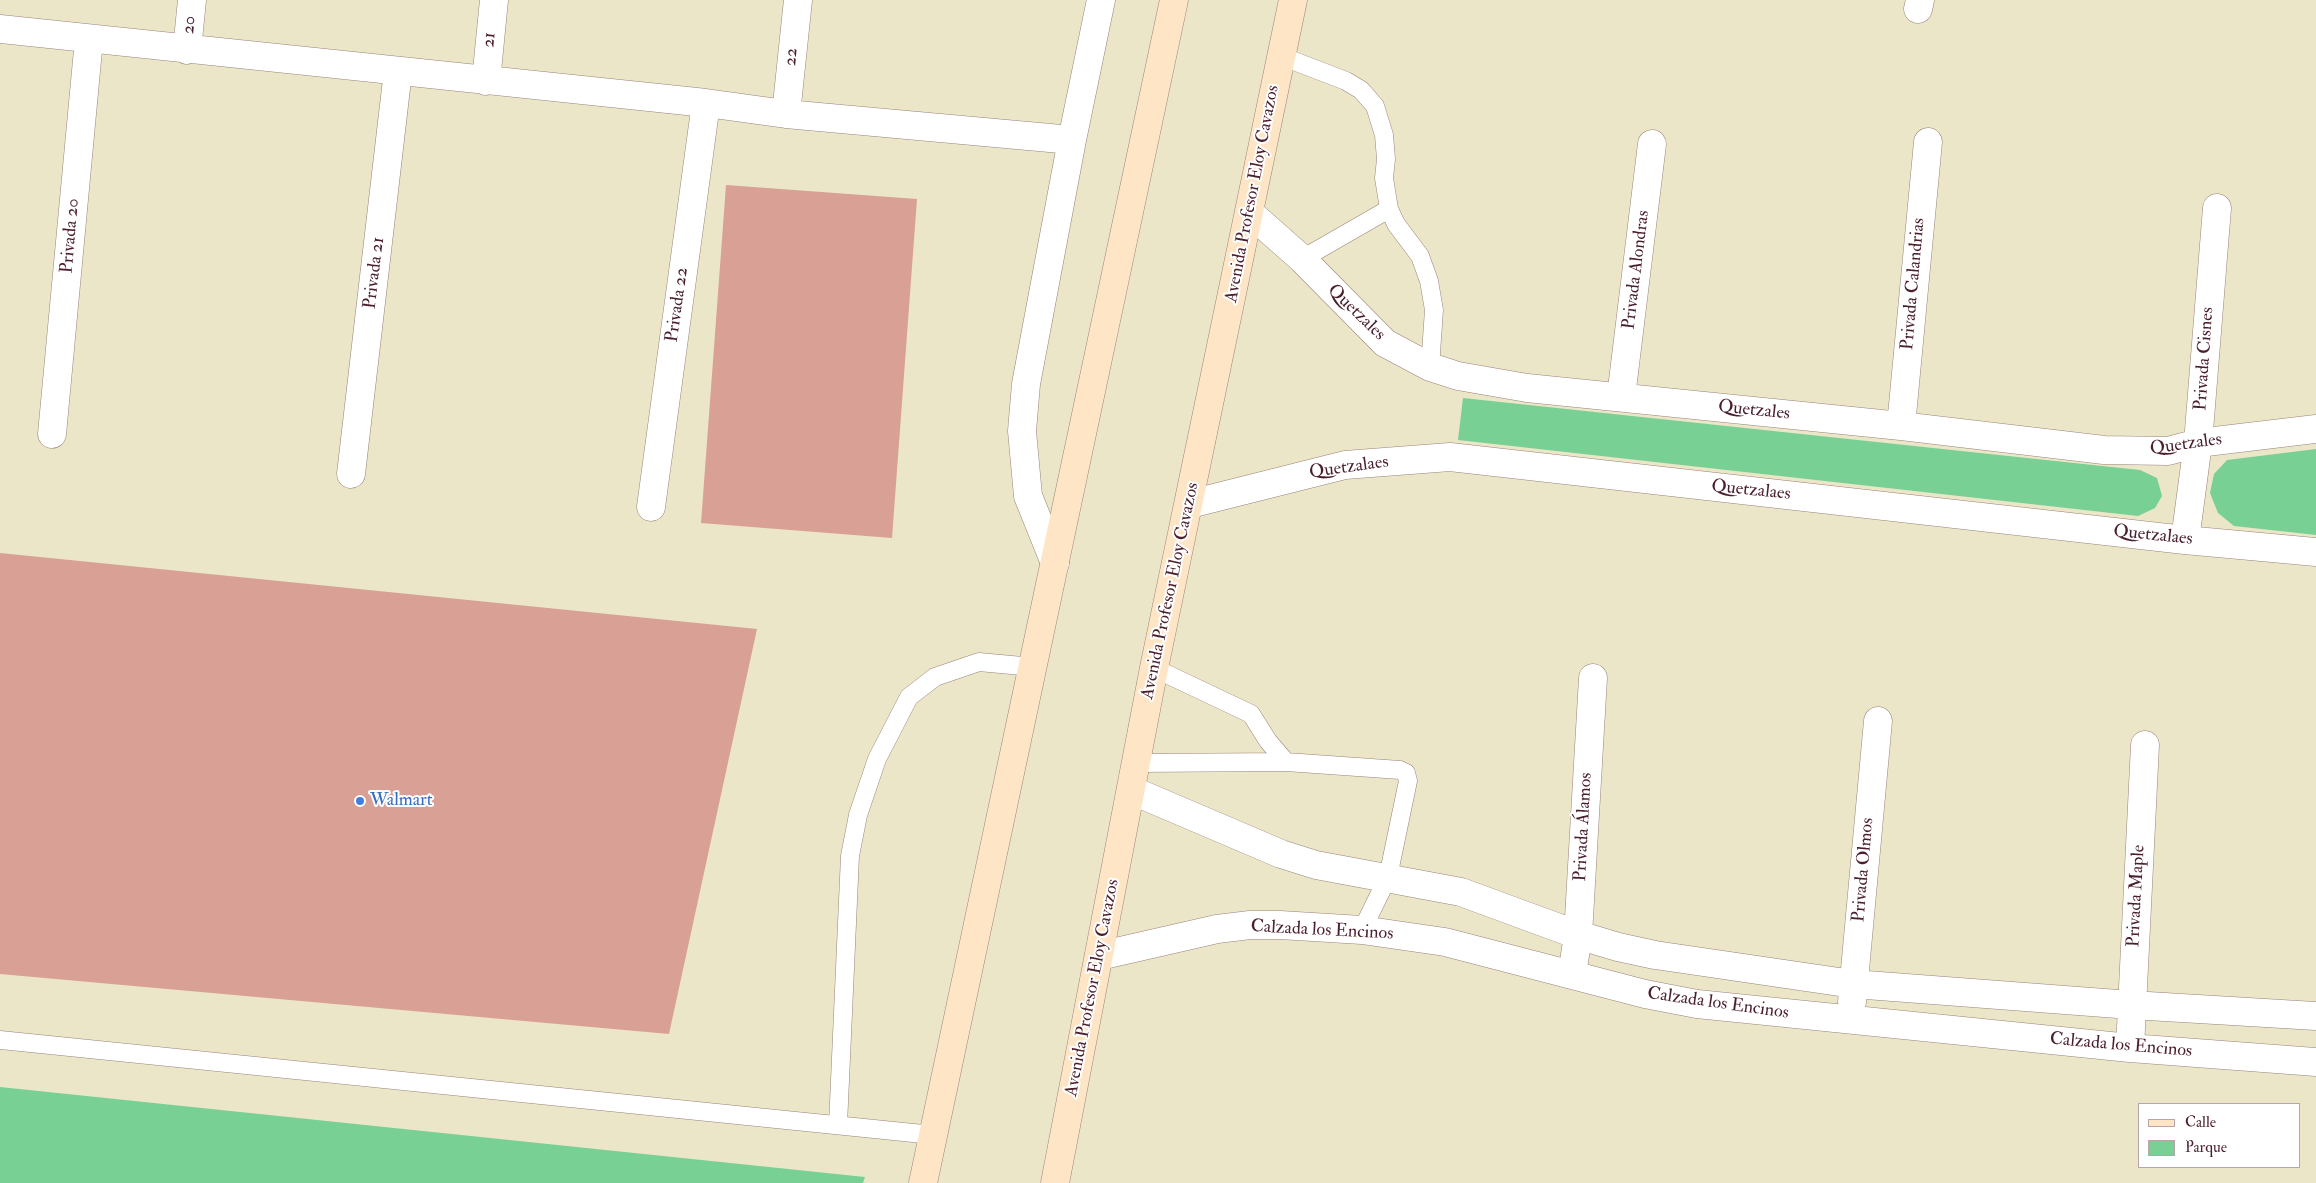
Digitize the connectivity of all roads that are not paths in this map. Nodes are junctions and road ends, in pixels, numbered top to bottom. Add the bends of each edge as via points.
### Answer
1 (192, 0) edge
2 (494, 0) edge
3 (798, 0) edge
4 (1101, 0) edge
5 (1174, 0) edge
6 (1293, 0) edge
7 (0, 29) edge
8 (89, 39) junction
9 (187, 50) junction
10 (1281, 56) junction
11 (398, 72) junction
12 (486, 81) junction
13 (706, 103) junction
14 (786, 114) junction
15 (1072, 140) junction
16 (1928, 142) dead end
17 (1652, 144) dead end
18 (2216, 208) dead end
19 (1389, 209) junction
20 (1250, 213) junction
21 (1302, 259) junction
22 (1430, 367) junction
23 (1621, 397) junction
24 (1901, 426) junction
25 (2316, 429) edge
26 (52, 434) dead end
27 (2198, 443) junction
28 (351, 474) dead end
29 (1190, 504) junction
30 (651, 507) dead end
31 (2185, 540) junction
32 (2316, 552) edge
33 (1055, 563) junction
34 (1033, 667) junction
35 (1154, 668) junction
36 (1593, 678) dead end
37 (1878, 721) dead end
38 (2145, 745) dead end
39 (1286, 762) junction
40 (1137, 763) junction
41 (1132, 790) junction
42 (1388, 877) junction
43 (1362, 930) junction
44 (1578, 935) junction
45 (1099, 956) junction
46 (1572, 975) junction
47 (1852, 984) junction
48 (2131, 1005) junction
49 (2316, 1016) edge
50 (1851, 1018) junction
51 (0, 1040) edge
52 (2130, 1048) junction
53 (2316, 1062) edge
54 (838, 1125) junction
55 (933, 1135) junction
56 (922, 1183) edge
57 (1055, 1183) edge

1 - 9 street, 20
2 - 12 street, 21
3 - 14 street, 22
4 - 15 street
5 - 33 main road
6 - 10 main road, Avenida Profesor Eloy Cavazos
7 - 8 street
8 - 9 street
8 - 26 street, Privada 20
9 - 11 street
10 - 19 lane via 1346,81 1361,90 1375,106 1384,135 1384,178
10 - 20 main road, Avenida Profesor Eloy Cavazos
11 - 12 street
11 - 28 street, Privada 21
12 - 13 street
13 - 14 street
13 - 30 street, Privada 22
14 - 15 street
15 - 33 street via 1026,384 1022,430 1028,496
16 - 24 street, Privada Calandrias
17 - 23 street, Privada Alondras
18 - 27 street, Privada Cisnes
19 - 21 lane
19 - 22 lane via 1420,256 1429,281 1434,310
20 - 21 street, Quetzales
20 - 29 main road, Avenida Profesor Eloy Cavazos
21 - 22 street, Quetzales via 1385,343
22 - 23 street, Quetzales via 1458,376 1528,388
23 - 24 street, Quetzales
24 - 27 street, Quetzales via 2120,451 2168,451
25 - 27 street, Quetzales
27 - 31 street, Privada Cisnes
29 - 31 street, Quetzalaes via 1345,465 1450,457
29 - 35 main road, Avenida Profesor Eloy Cavazos
31 - 32 street, Quetzalaes
33 - 34 main road
34 - 54 lane via 979,662 935,678 909,697 877,760 858,815 850,856
34 - 55 main road
35 - 39 lane via 1251,714
35 - 40 main road, Avenida Profesor Eloy Cavazos
36 - 44 street, Privada Álamos
37 - 47 street, Privada Olmos
38 - 48 street, Privada Maple
39 - 40 lane
39 - 42 lane via 1406,773 1408,781
40 - 41 main road, Avenida Profesor Eloy Cavazos
41 - 42 street via 1281,854 1316,865
41 - 45 main road, Avenida Profesor Eloy Cavazos
42 - 43 lane
42 - 44 street via 1461,892
43 - 45 street, Calzada los Encinos via 1250,925 1217,929
43 - 46 street, Calzada los Encinos via 1445,942
44 - 46 street, Privada Álamos
44 - 47 street via 1689,962
45 - 57 main road, Avenida Profesor Eloy Cavazos
46 - 50 street, Calzada los Encinos via 1697,1004
47 - 48 street
47 - 50 street, Privada Olmos
48 - 49 street
48 - 52 street, Privada Maple
50 - 52 street, Calzada los Encinos
51 - 54 lane
52 - 53 street, Calzada los Encinos
54 - 55 lane
55 - 56 main road

